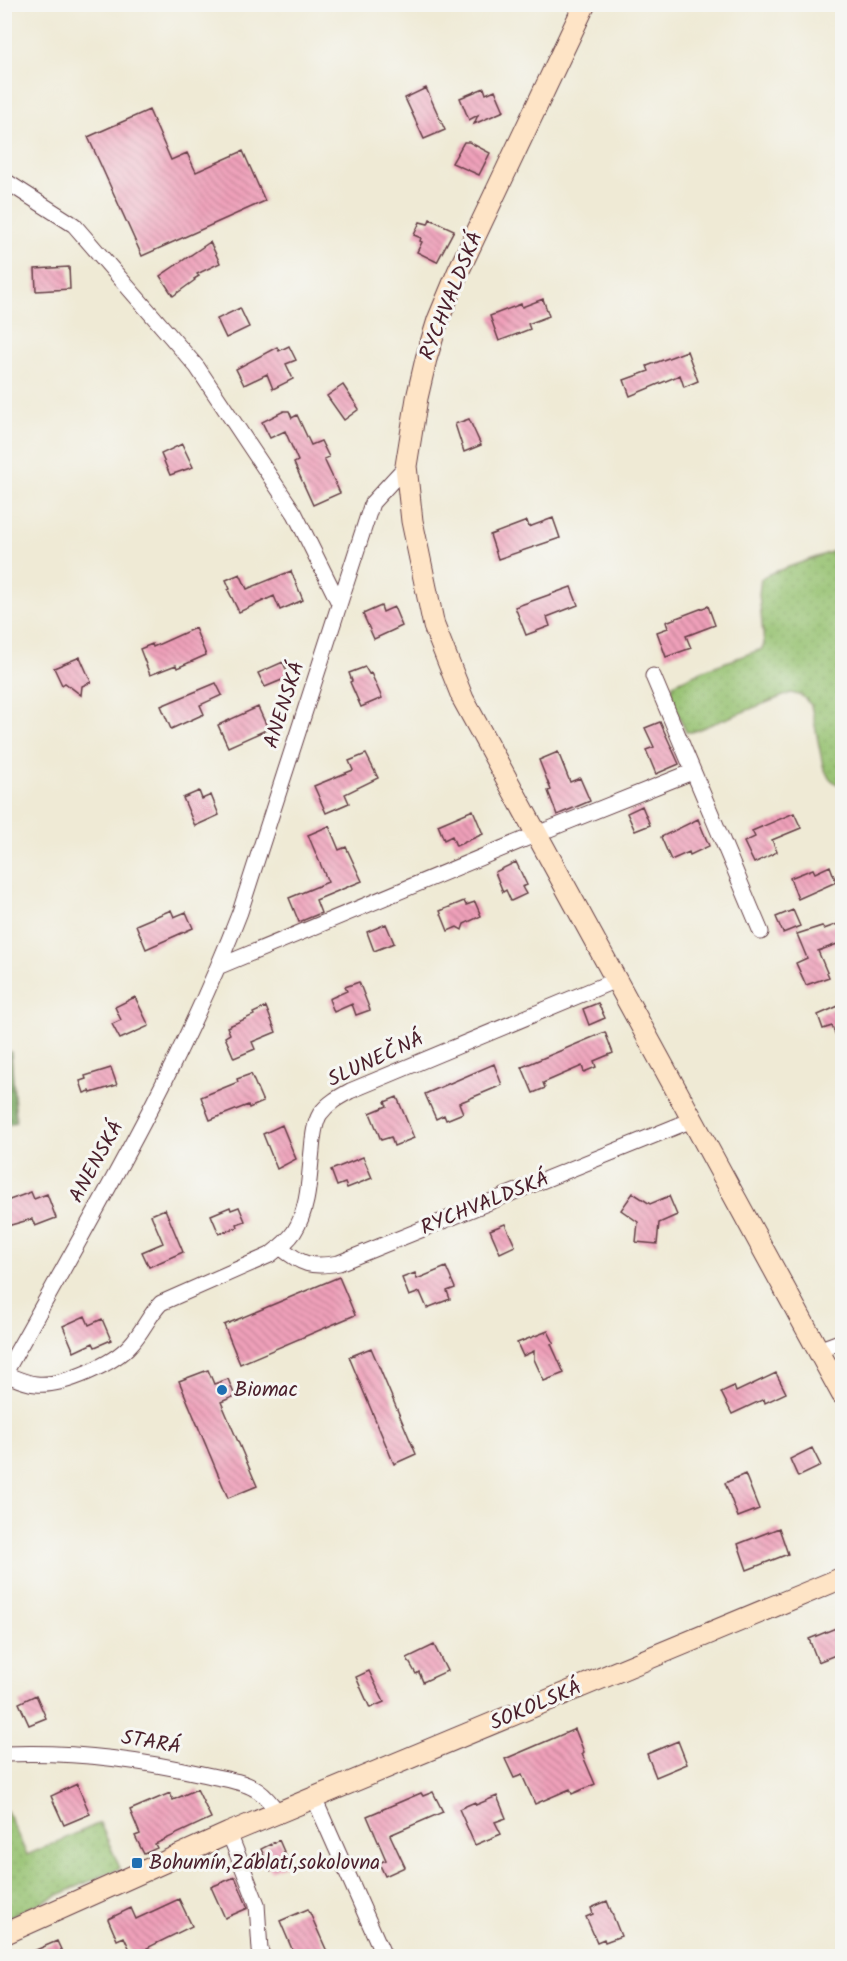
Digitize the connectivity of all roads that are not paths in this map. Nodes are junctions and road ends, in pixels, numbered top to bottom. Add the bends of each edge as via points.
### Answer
1 (585, 4) edge
2 (4, 180) edge
3 (406, 466) junction
4 (339, 603) junction
5 (653, 675) dead end
6 (692, 772) junction
7 (537, 834) junction
8 (761, 932) dead end
9 (220, 966) junction
10 (616, 980) junction
11 (692, 1120) junction
12 (280, 1247) junction
13 (843, 1341) edge
14 (818, 1350) junction
15 (5, 1374) edge
16 (843, 1394) edge
17 (843, 1578) edge
18 (4, 1754) edge
19 (314, 1798) junction
20 (278, 1812) junction
21 (229, 1833) junction
22 (4, 1934) edge
23 (263, 1956) edge
24 (384, 1956) edge

1 - 3 street, RYCHVALDSKÁ via 438,320 426,359
2 - 4 street via 74,225 197,368 295,514
3 - 4 street, ANENSKÁ via 372,503
3 - 7 street, RYCHVALDSKÁ via 412,520 434,626 463,699
4 - 9 street, ANENSKÁ
5 - 6 street
6 - 7 street
6 - 8 street
7 - 9 street
7 - 10 street, RYCHVALDSKÁ
9 - 15 street, ANENSKÁ via 150,1110
10 - 11 street, RYCHVALDSKÁ
10 - 12 street, SLUNEČNÁ via 332,1101 320,1114 314,1133 302,1217 294,1233
11 - 12 street, RYCHVALDSKÁ via 339,1263 305,1264
11 - 14 street, RYCHVALDSKÁ
12 - 15 street, SLUNEČNÁ via 161,1303 132,1344 118,1356 72,1378 36,1384
13 - 14 street
14 - 16 street, RYCHVALDSKÁ
17 - 19 street, SOKOLSKÁ
18 - 20 street, STARÁ via 94,1755 168,1766 255,1789
19 - 20 street, SOKOLSKÁ
19 - 24 street
20 - 21 street, SOKOLSKÁ
21 - 22 street, SOKOLSKÁ
21 - 23 street via 257,1904

